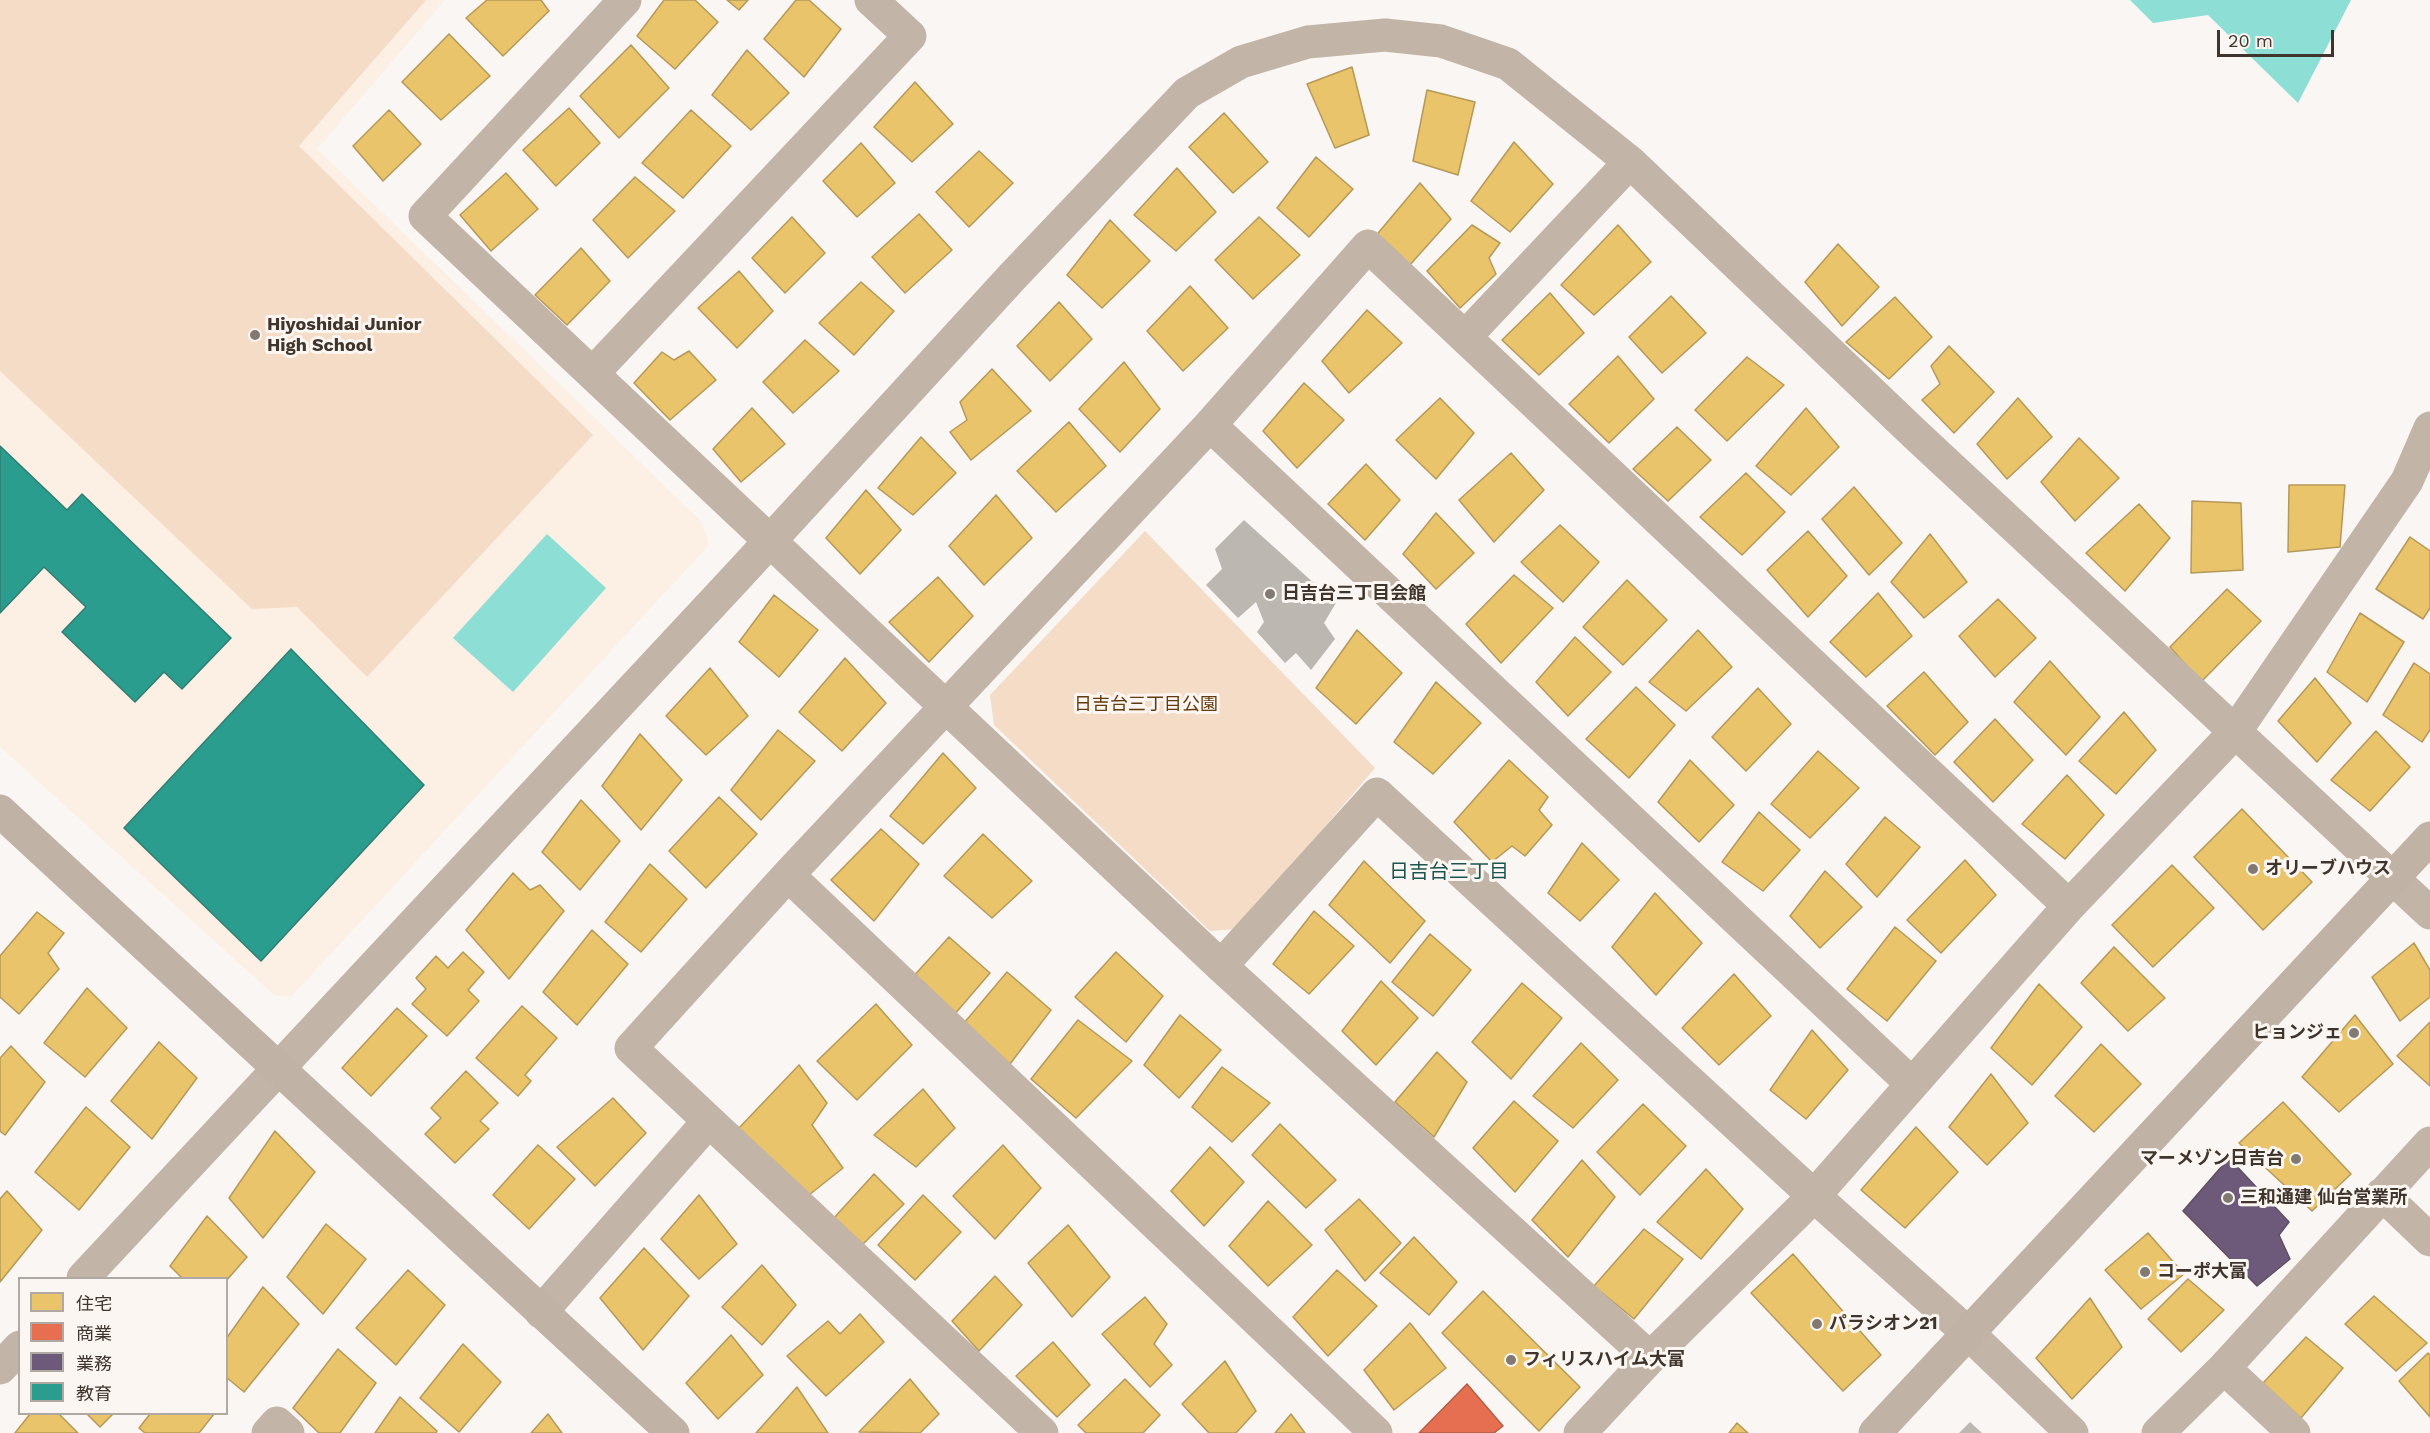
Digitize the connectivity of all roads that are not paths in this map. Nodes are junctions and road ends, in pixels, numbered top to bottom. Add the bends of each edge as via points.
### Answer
1 (625, 0) edge
2 (871, 0) edge
3 (1630, 162) junction
4 (1465, 337) junction
5 (593, 373) junction
6 (1210, 425) junction
7 (2430, 429) edge
8 (769, 539) junction
9 (948, 707) junction
10 (2235, 732) junction
11 (0, 811) edge
12 (2430, 838) edge
13 (788, 874) junction
14 (2393, 879) junction
15 (2070, 906) junction
16 (2430, 913) edge
17 (1221, 966) junction
18 (278, 1070) junction
19 (1912, 1084) junction
20 (708, 1122) junction
21 (2430, 1143) edge
22 (2382, 1194) junction
23 (1814, 1196) junction
24 (2430, 1240) edge
25 (84, 1277) edge
26 (541, 1312) junction
27 (1968, 1333) junction
28 (18, 1349) edge
29 (1650, 1358) junction
30 (0, 1368) edge
31 (2224, 1368) junction
32 (268, 1433) edge
33 (288, 1433) edge
34 (673, 1433) edge
35 (1042, 1433) edge
36 (1376, 1433) edge
37 (1580, 1433) edge
38 (1875, 1433) edge
39 (2072, 1433) edge
40 (2158, 1433) edge
41 (2294, 1433) edge

1 - 5 street via 425,216
2 - 5 street via 910,36
3 - 4 street
3 - 8 street via 1508,64 1441,40 1385,35 1308,42 1241,62 1187,93
3 - 10 street
4 - 6 street via 1368,246
4 - 15 street
5 - 8 street
6 - 9 street
6 - 19 street
7 - 10 street via 2407,481
8 - 9 street
8 - 18 street
9 - 13 street
9 - 17 street
10 - 14 street
10 - 15 street
11 - 18 street
12 - 14 street
13 - 20 street via 631,1048
13 - 36 street
14 - 16 street
14 - 27 street
15 - 19 street
17 - 23 street via 1377,794
17 - 29 street
18 - 25 street
18 - 26 street
19 - 23 street
20 - 26 street
20 - 35 street
21 - 22 street
22 - 24 street
22 - 31 street
23 - 27 street
23 - 29 street
26 - 34 street
27 - 38 street
27 - 39 street
28 - 30 street
29 - 37 street
31 - 40 street
31 - 41 street
32 - 33 street via 278,1423

